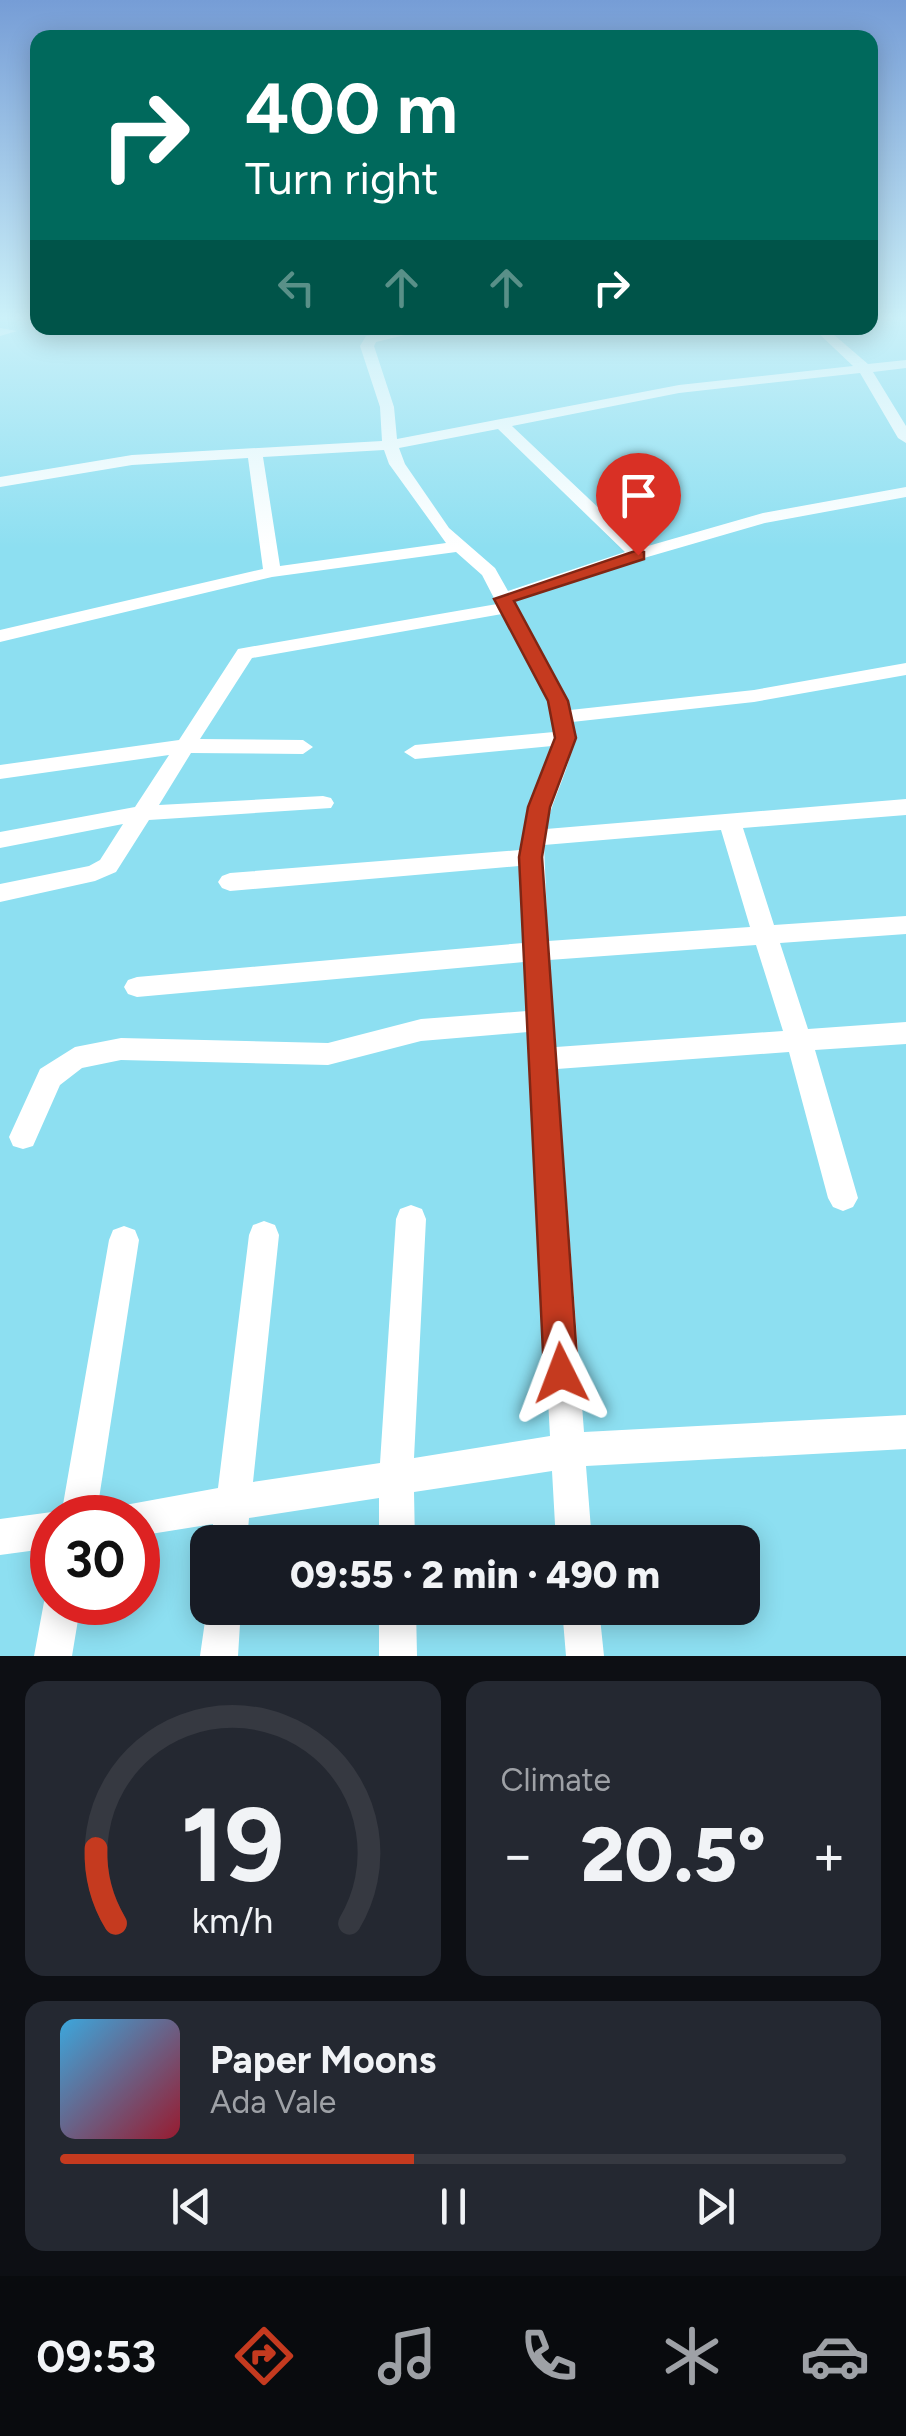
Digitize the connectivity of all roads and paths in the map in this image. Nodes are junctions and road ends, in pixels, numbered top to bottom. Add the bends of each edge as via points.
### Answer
1 (383, 393) edge
2 (658, 393) edge
3 (880, 394) joint
4 (906, 395) edge
5 (503, 425) junction
6 (906, 438) edge
7 (390, 445) junction
8 (254, 453) junction
9 (0, 482) edge
10 (906, 492) edge
11 (462, 546) junction
12 (638, 555) junction
13 (272, 572) junction
14 (505, 603) junction
15 (0, 636) edge
16 (906, 668) edge
17 (563, 728) junction
18 (182, 746) junction
19 (304, 747) dead end
20 (416, 752) dead end
21 (2, 779) edge
22 (323, 803) dead end
23 (906, 807) edge
24 (142, 813) junction
25 (729, 822) junction
26 (0, 840) edge
27 (532, 847) junction
28 (230, 882) dead end
29 (0, 893) edge
30 (906, 925) edge
31 (766, 935) junction
32 (536, 951) junction
33 (137, 987) dead end
34 (540, 1020) junction
35 (906, 1033) edge
36 (799, 1041) junction
37 (542, 1060) junction
38 (23, 1137) dead end
39 (843, 1198) dead end
40 (411, 1218) dead end
41 (264, 1234) dead end
42 (124, 1240) dead end
43 (906, 1432) edge
44 (566, 1452) junction
45 (396, 1478) junction
46 (82, 1495) edge
47 (232, 1504) junction
48 (160, 1515) edge
49 (230, 1525) edge
50 (397, 1525) edge
51 (572, 1525) edge
52 (30, 1533) edge
53 (0, 1537) edge
54 (59, 1625) edge
55 (222, 1625) edge
56 (398, 1625) edge
57 (582, 1625) edge
58 (53, 1656) edge
59 (219, 1656) edge
60 (398, 1656) edge
61 (585, 1656) edge

1 - 7 street
2 - 5 street
3 - 4 street
3 - 6 street
5 - 7 street
5 - 12 street
7 - 8 street
7 - 11 street via 443,532
8 - 9 street via 132,460
8 - 13 street
10 - 12 street via 763,518
11 - 13 street
11 - 14 street via 489,572
12 - 14 street
13 - 15 street
14 - 17 street via 558,701
14 - 18 street via 245,654
16 - 17 street
17 - 20 street
17 - 27 street
18 - 19 street
18 - 21 street
18 - 24 street
22 - 24 street
23 - 25 street
24 - 26 street
24 - 29 street via 108,866
25 - 27 street
25 - 31 street
27 - 28 street
27 - 32 street
30 - 31 street
31 - 32 street
31 - 36 street
32 - 33 street
32 - 34 street
34 - 37 street
34 - 38 street via 421,1030 328,1054 120,1049 75,1058 50,1077
35 - 36 street
36 - 37 street
36 - 39 street
37 - 44 street
40 - 45 street
41 - 47 street
42 - 46 street
43 - 44 street
44 - 45 street
44 - 51 street
45 - 47 street
45 - 50 street
47 - 48 street
47 - 49 street
52 - 53 street
54 - 58 street
55 - 59 street
56 - 60 street
57 - 61 street

